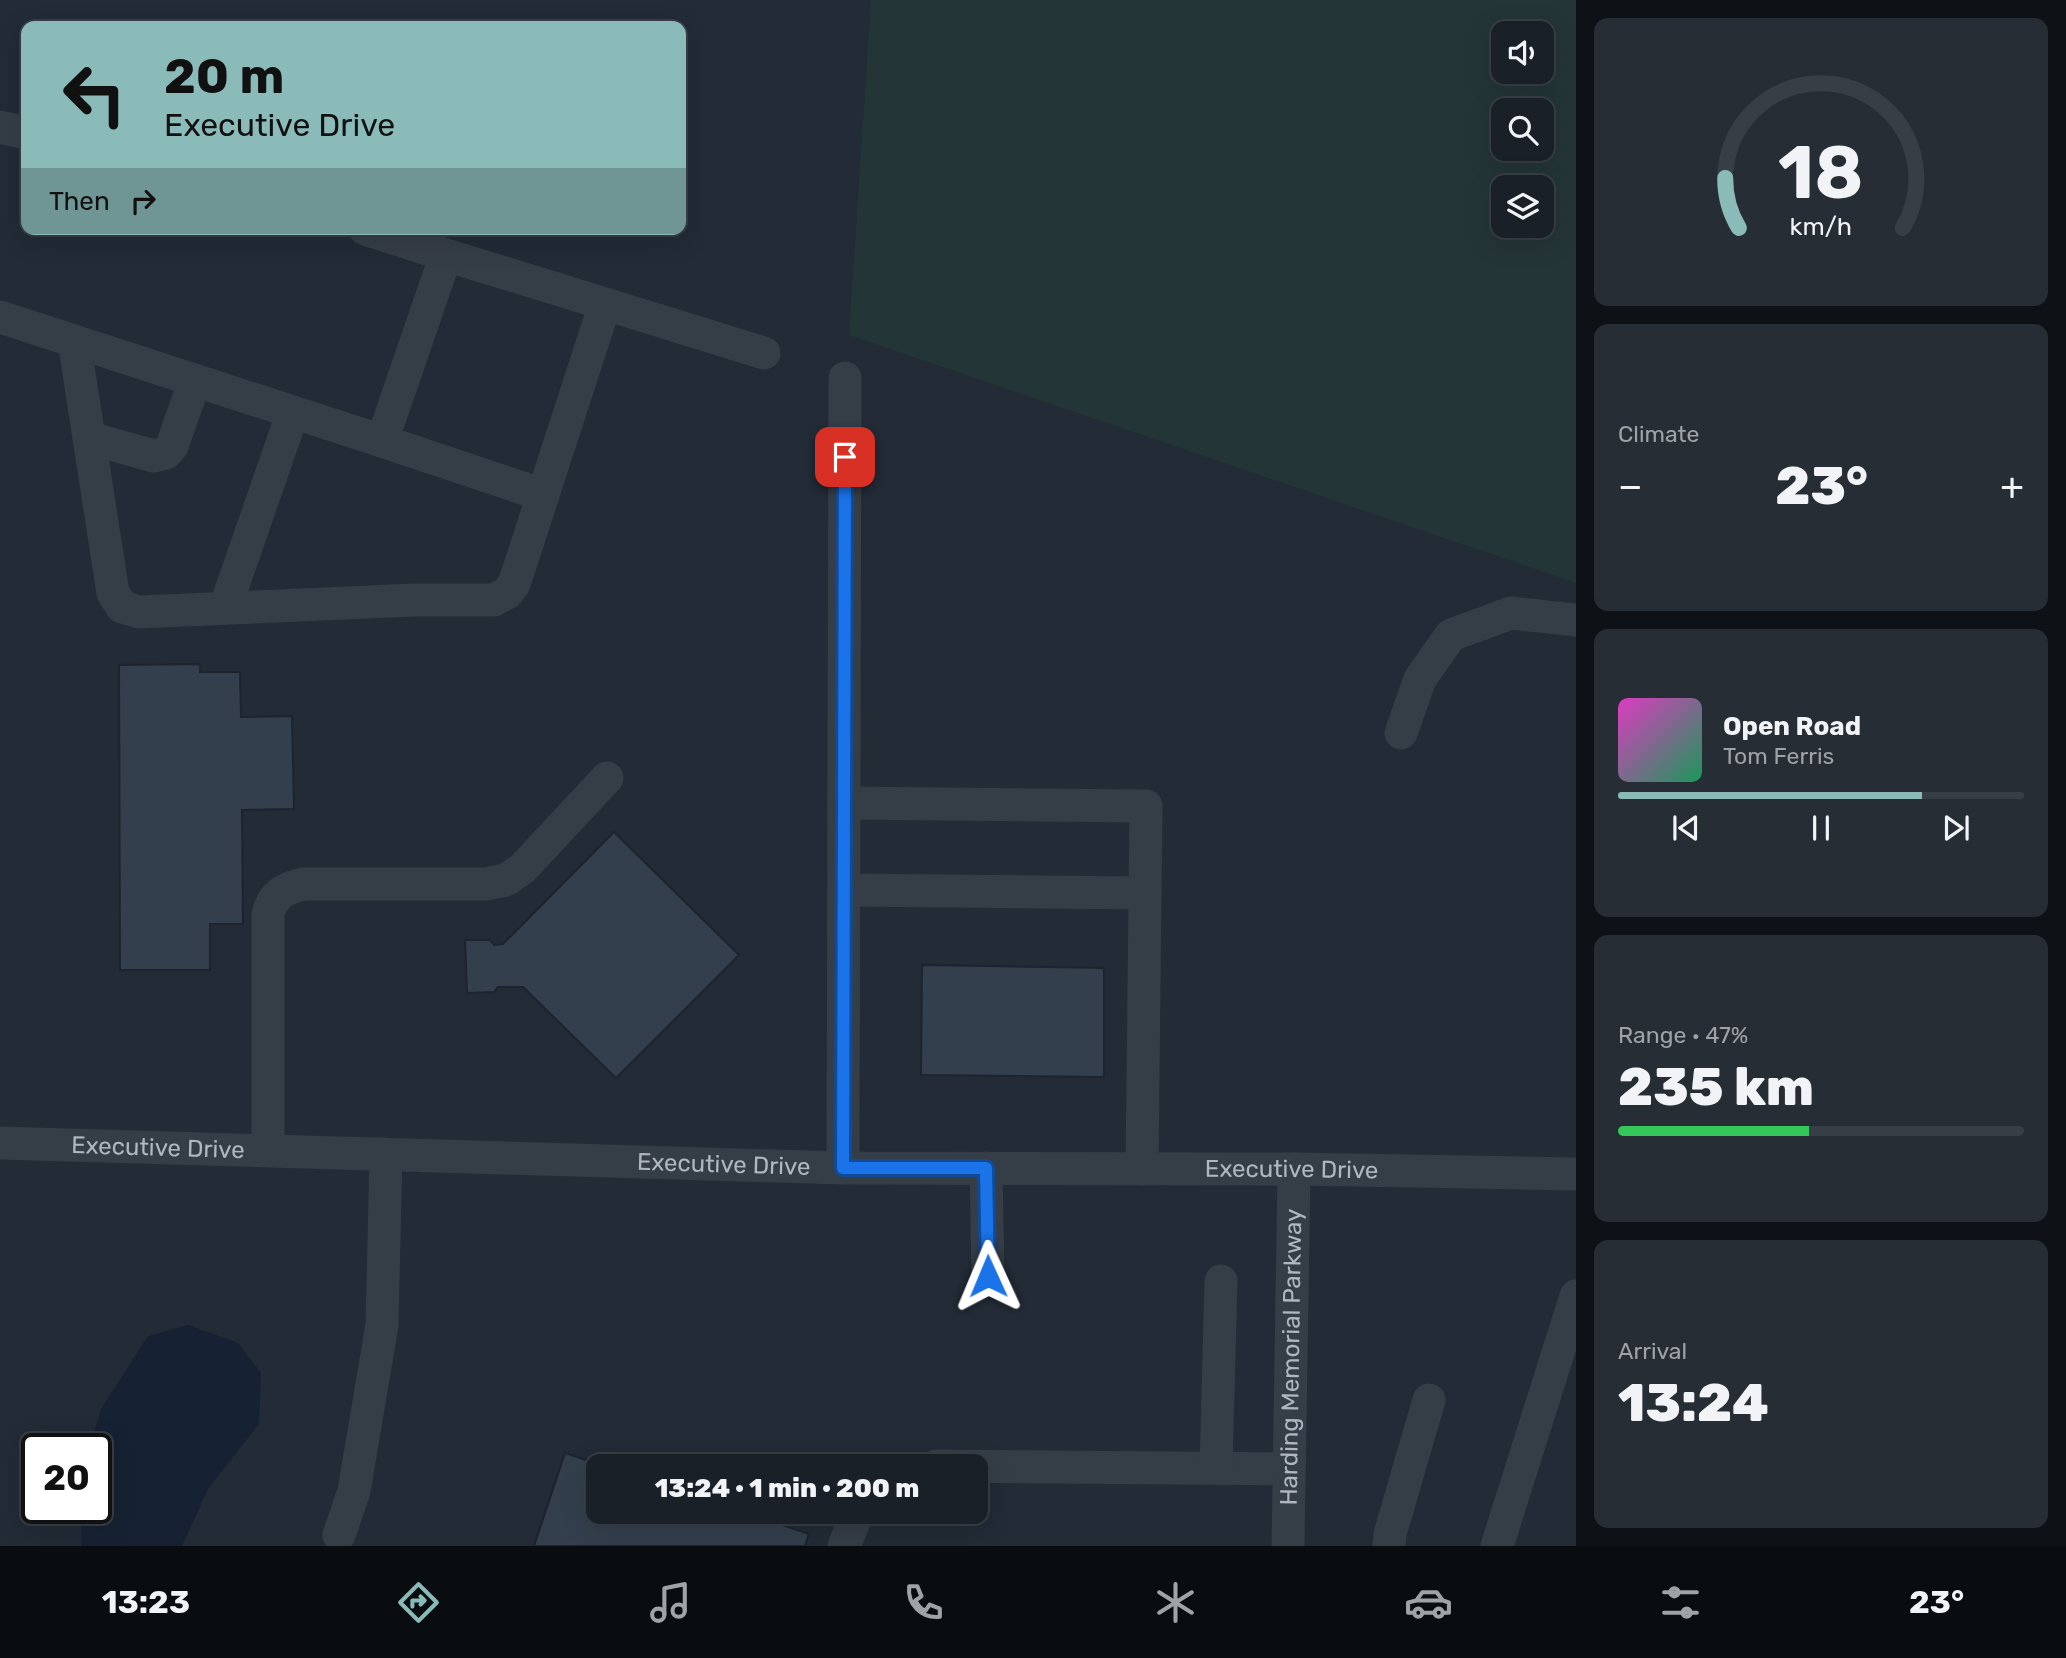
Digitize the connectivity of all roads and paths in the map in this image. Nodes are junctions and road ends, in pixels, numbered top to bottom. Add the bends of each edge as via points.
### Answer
1 (0, 127) edge
2 (21, 131) edge
3 (384, 235) edge
4 (446, 255) junction
5 (605, 304) junction
6 (0, 317) edge
7 (74, 341) junction
8 (764, 353) dead end
9 (845, 377) dead end
10 (195, 380) junction
11 (293, 412) junction
12 (89, 438) junction
13 (382, 441) junction
14 (542, 495) junction
15 (225, 608) junction
16 (1576, 620) edge
17 (1401, 733) dead end
18 (607, 778) dead end
19 (844, 803) junction
20 (844, 890) junction
21 (1145, 893) junction
22 (0, 1143) edge
23 (268, 1150) junction
24 (386, 1154) junction
25 (843, 1168) junction
26 (986, 1168) junction
27 (1142, 1169) junction
28 (1294, 1169) junction
29 (1576, 1174) edge
30 (988, 1276) dead end
31 (1221, 1281) dead end
32 (1576, 1296) edge
33 (1429, 1399) dead end
34 (988, 1466) edge
35 (1216, 1468) junction
36 (1289, 1469) junction
37 (853, 1524) edge
38 (339, 1535) dead end
39 (844, 1546) edge
40 (1288, 1546) edge
41 (1389, 1546) edge
42 (1497, 1546) edge

1 - 2 street
3 - 4 street
4 - 5 street
4 - 13 street
5 - 8 street
5 - 14 street
6 - 7 street
7 - 10 street
7 - 12 street
9 - 19 street
10 - 11 street
10 - 12 street via 166,453 154,456
11 - 13 street
11 - 15 street
12 - 15 street via 113,593 122,607 139,612
13 - 14 street
14 - 15 street via 514,584 494,600
16 - 17 street via 1511,613 1451,635 1420,678
18 - 23 street via 522,869 506,880 486,884 304,884 278,893 268,914
19 - 20 street
19 - 21 street via 1146,806
20 - 21 street
20 - 25 street
21 - 27 street
22 - 23 street, Executive Drive
23 - 24 street, Executive Drive
24 - 25 street, Executive Drive
24 - 38 street via 382,1325 354,1490
25 - 26 street, Executive Drive
26 - 27 street, Executive Drive
26 - 30 street
27 - 28 street, Executive Drive
28 - 29 street, Executive Drive
28 - 36 street, Harding Memorial Parkway
31 - 35 street
32 - 42 street
33 - 41 street
34 - 35 street
35 - 36 street
36 - 40 street, Harding Memorial Parkway
37 - 39 street

